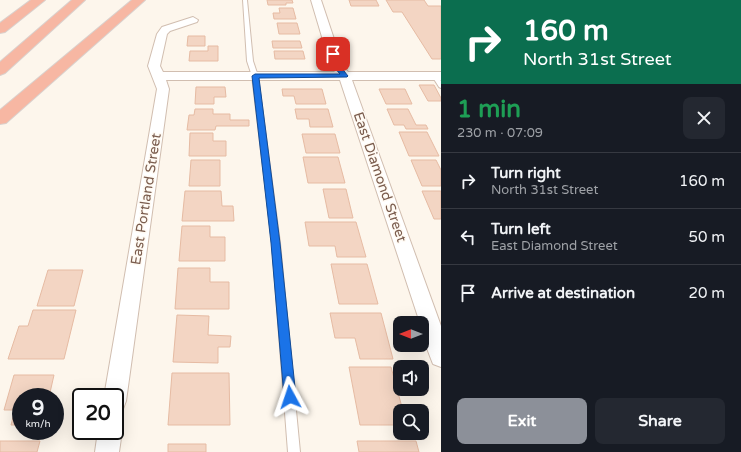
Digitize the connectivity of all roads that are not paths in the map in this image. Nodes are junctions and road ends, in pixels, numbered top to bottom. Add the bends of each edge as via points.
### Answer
1 (39, 0) edge
2 (79, 0) edge
3 (139, 0) edge
4 (245, 0) edge
5 (316, 0) edge
6 (193, 20) dead end
7 (0, 29) edge
8 (0, 70) edge
9 (159, 76) junction
10 (255, 76) junction
11 (345, 76) junction
12 (438, 76) edge
13 (441, 86) edge
14 (0, 119) edge
15 (441, 356) edge
16 (117, 388) edge
17 (109, 440) edge
18 (107, 452) edge
19 (294, 452) edge

1 - 7 highway
2 - 8 highway
3 - 14 highway
4 - 10 lane via 250,61
5 - 11 street, East Diamond Street via 337,67
6 - 9 street, East Portland Street via 170,27 162,34 154,66
9 - 10 street
9 - 16 street, East Portland Street via 163,89
10 - 11 street
10 - 19 lane via 276,243
11 - 12 street
11 - 15 street, East Diamond Street
12 - 13 lane
17 - 18 street

